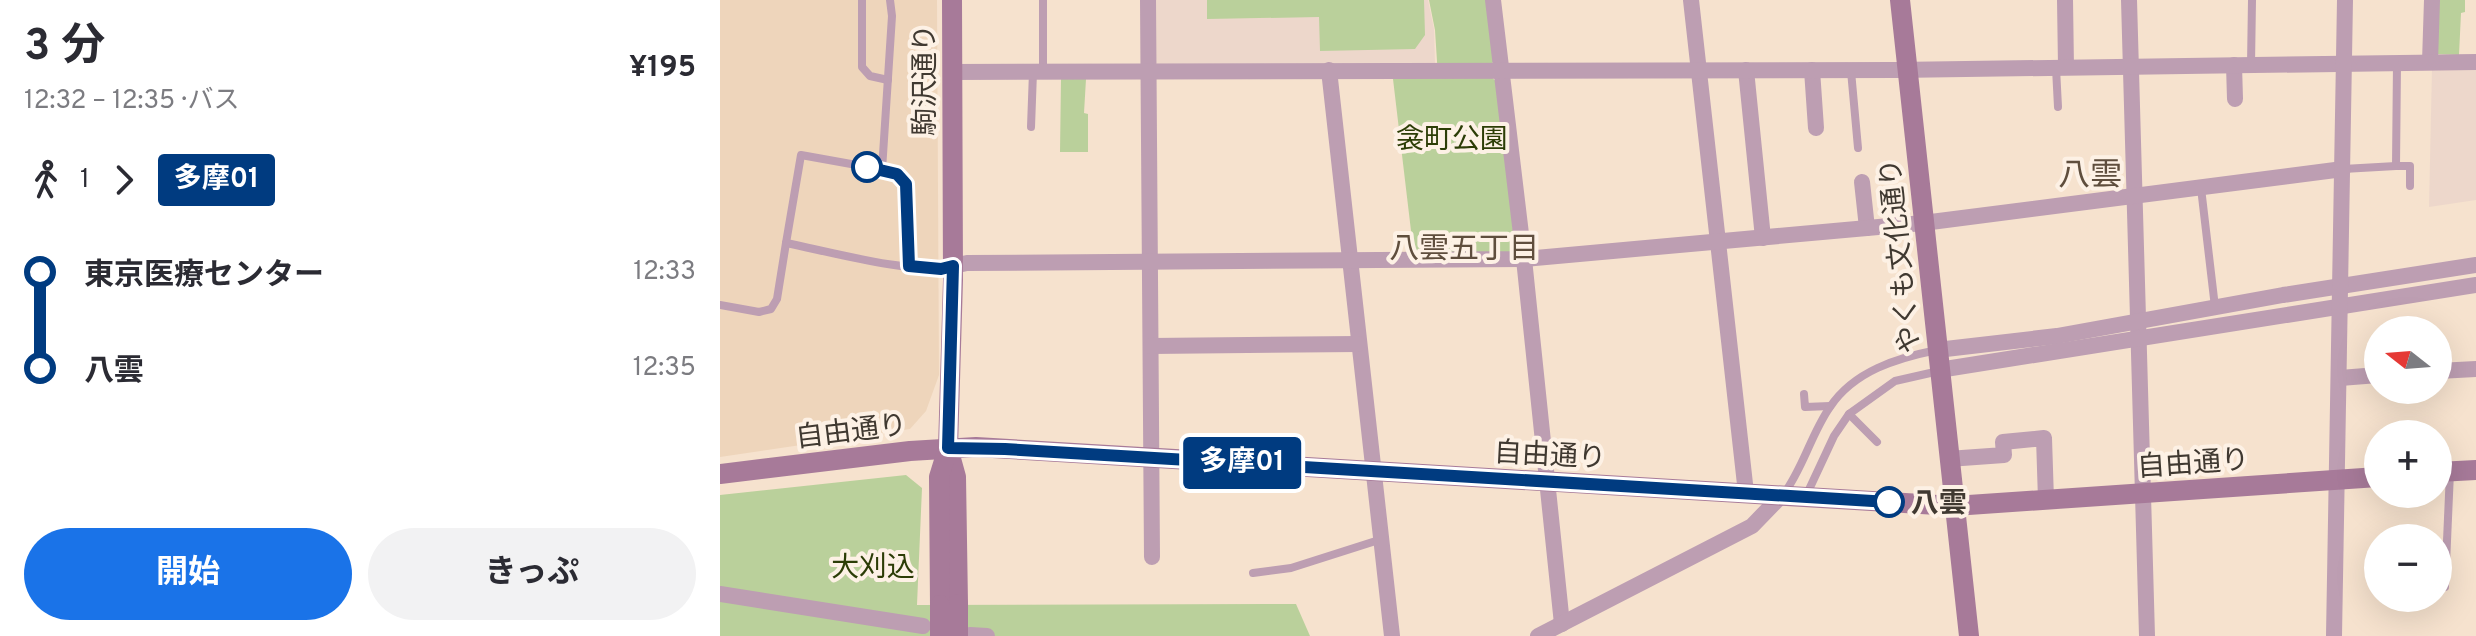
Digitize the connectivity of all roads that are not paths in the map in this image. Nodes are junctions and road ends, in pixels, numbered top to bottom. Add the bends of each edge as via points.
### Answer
1 (862, 0) edge
2 (890, 0) edge
3 (952, 0) edge
4 (1043, 0) edge
5 (1148, 0) edge
6 (1493, 0) edge
7 (1691, 0) edge
8 (1900, 0) edge
9 (2065, 0) edge
10 (2129, 0) edge
11 (2252, 0) edge
12 (2345, 0) edge
13 (2432, 0) edge
14 (2430, 62) junction
15 (2476, 62) edge
16 (2397, 63) junction
17 (2344, 64) junction
18 (2243, 65) junction
19 (2131, 66) junction
20 (2061, 67) junction
21 (1907, 69) junction
22 (1329, 70) junction
23 (1699, 70) junction
24 (1746, 70) junction
25 (1812, 70) junction
26 (1850, 70) junction
27 (1148, 71) junction
28 (1500, 71) junction
29 (952, 72) junction
30 (1038, 72) junction
31 (888, 80) junction
32 (2235, 99) dead end
33 (2058, 107) dead end
34 (1031, 127) dead end
35 (1816, 128) dead end
36 (1858, 148) dead end
37 (2396, 166) junction
38 (2343, 169) junction
39 (882, 170) junction
40 (1862, 182) dead end
41 (2410, 186) dead end
42 (2201, 188) junction
43 (2134, 196) junction
44 (1923, 223) junction
45 (1867, 228) junction
46 (1763, 238) junction
47 (1719, 242) junction
48 (786, 243) junction
49 (1524, 259) junction
50 (1349, 260) junction
51 (1150, 262) junction
52 (2476, 265) edge
53 (909, 266) junction
54 (953, 266) junction
55 (2476, 285) edge
56 (2341, 286) junction
57 (720, 305) edge
58 (2341, 307) junction
59 (2215, 308) junction
60 (2139, 321) junction
61 (2139, 339) junction
62 (1358, 344) junction
63 (1151, 346) junction
64 (1938, 360) junction
65 (2476, 369) edge
66 (2452, 370) edge
67 (2364, 376) edge
68 (2340, 378) junction
69 (1804, 394) dead end
70 (1830, 406) junction
71 (1849, 414) junction
72 (1877, 442) dead end
73 (948, 448) junction
74 (1150, 458) junction
75 (1948, 459) junction
76 (2476, 470) edge
77 (1374, 471) junction
78 (2452, 472) edge
79 (720, 474) edge
80 (2364, 478) edge
81 (2338, 480) junction
82 (1547, 481) junction
83 (1746, 493) junction
84 (2144, 494) junction
85 (1782, 495) junction
86 (1805, 497) junction
87 (2046, 500) junction
88 (1954, 506) junction
89 (1382, 539) junction
90 (1152, 557) dead end
91 (1253, 573) dead end
92 (720, 594) edge
93 (949, 604) junction
94 (1562, 624) junction
95 (932, 631) edge
96 (972, 636) edge
97 (1392, 636) edge
98 (1538, 636) edge
99 (1969, 636) edge
100 (2147, 636) edge
101 (2334, 636) edge

1 - 31 lane via 862,67 870,76
2 - 31 lane
3 - 29 main road, 駒沢通り
4 - 30 lane
5 - 27 street
6 - 28 street
7 - 23 street
8 - 21 main road, やくも文化通り
9 - 20 street
10 - 19 street
11 - 18 lane
12 - 17 street
13 - 14 street
14 - 15 street
14 - 16 street
16 - 17 street
16 - 37 lane
17 - 18 street
17 - 38 street
18 - 19 street
18 - 32 street
19 - 20 street
19 - 43 street
20 - 21 street
20 - 33 lane
21 - 26 street
21 - 44 main road, やくも文化通り
22 - 27 street
22 - 28 street
22 - 50 street
23 - 24 street
23 - 28 street
23 - 47 street
24 - 25 street
24 - 46 street
25 - 26 street
25 - 35 street
26 - 36 lane
27 - 30 street
27 - 51 street
28 - 49 street
29 - 30 street
29 - 54 main road, 駒沢通り
30 - 34 lane
31 - 39 lane
37 - 38 lane
37 - 41 lane via 2410,166
38 - 42 street
38 - 56 street
39 - 48 lane via 801,155
39 - 53 lane via 906,184
40 - 45 street
42 - 43 street
42 - 59 lane
43 - 44 street
43 - 60 street
44 - 45 street
44 - 64 main road, やくも文化通り
45 - 46 street
46 - 47 street
47 - 49 street
47 - 83 street
48 - 53 lane
48 - 57 lane via 771,309
49 - 50 street
49 - 82 street
50 - 51 street
50 - 62 street
51 - 54 street
51 - 63 street
52 - 56 street
53 - 54 lane
54 - 73 main road, 駒沢通り
55 - 58 street
56 - 58 street
56 - 59 street
58 - 61 street
58 - 68 street
59 - 60 street
60 - 61 street
60 - 64 street
61 - 64 street
61 - 84 street
62 - 63 street
62 - 77 street
63 - 74 street
64 - 70 lane via 1886,364 1858,378
64 - 71 lane via 1895,381
64 - 75 main road, やくも文化通り
65 - 66 street
67 - 68 street
68 - 81 street
69 - 70 lane via 1805,407
70 - 85 lane
71 - 72 lane
71 - 86 lane
73 - 74 main road, 自由通り
73 - 79 main road, 自由通り
73 - 93 main road, 駒沢通り via 939,477
74 - 77 main road, 自由通り
74 - 90 street
75 - 87 street via 2004,455 2003,442 2044,438
75 - 88 main road, やくも文化通り
76 - 78 main road
77 - 82 main road, 自由通り
77 - 89 street
80 - 81 main road, 自由通り
81 - 84 main road, 自由通り
81 - 101 street
82 - 83 main road, 自由通り
82 - 94 street
83 - 85 main road, 自由通り
84 - 87 main road, 自由通り
84 - 100 street
85 - 86 main road, 自由通り
85 - 94 street via 1752,526
86 - 88 main road, 自由通り
87 - 88 main road, 自由通り
88 - 99 main road, やくも文化通り
89 - 91 lane via 1291,568
89 - 97 street
92 - 95 street
93 - 95 main road, 駒沢通り, bridge
93 - 96 main road, 駒沢通り, bridge
94 - 98 street

